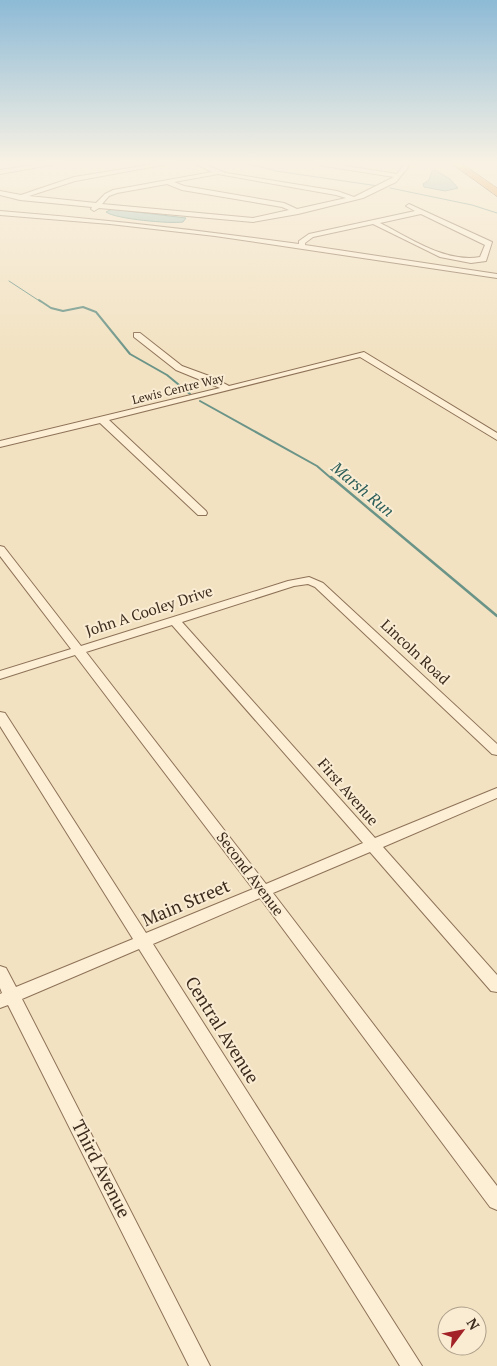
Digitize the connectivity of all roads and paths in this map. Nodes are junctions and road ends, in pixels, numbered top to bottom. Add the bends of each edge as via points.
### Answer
1 (153, 227) edge
2 (190, 227) edge
3 (351, 227) edge
4 (383, 227) edge
5 (452, 227) edge
6 (186, 230) junction
7 (304, 243) junction
8 (480, 273) junction
9 (497, 276) edge
10 (497, 284) edge
11 (137, 335) dead end
12 (228, 390) junction
13 (103, 420) junction
14 (497, 437) edge
15 (0, 444) edge
16 (202, 513) dead end
17 (0, 549) edge
18 (309, 580) joint
19 (174, 620) junction
20 (79, 650) junction
21 (0, 675) edge
22 (0, 716) edge
23 (497, 751) edge
24 (497, 793) edge
25 (373, 845) junction
26 (262, 892) junction
27 (142, 942) junction
28 (0, 972) edge
29 (497, 986) edge
30 (6, 998) edge
31 (497, 1201) edge
32 (200, 1366) edge
33 (412, 1366) edge

1 - 6 street
2 - 6 street
3 - 7 street via 311,235
4 - 5 street via 442,256 484,259 489,244
6 - 7 street
7 - 8 street
8 - 9 street
8 - 10 street via 478,279
11 - 12 street via 179,368
12 - 13 street, Lewis Centre Way
12 - 14 street, Lewis Centre Way via 361,354
13 - 15 street, Lewis Centre Way
13 - 16 street
17 - 20 street, Second Avenue
18 - 19 street, John A Cooley Drive
18 - 23 street, Lincoln Road via 319,585
19 - 20 street, John A Cooley Drive
19 - 25 street, First Avenue
20 - 21 street, John A Cooley Drive
20 - 26 street, Second Avenue
22 - 27 street, Central Avenue
24 - 25 street, Main Street
25 - 26 street, Main Street
25 - 29 street, First Avenue
26 - 27 street, Main Street
26 - 31 street, Second Avenue
27 - 30 street, Main Street
27 - 33 street, Central Avenue
28 - 30 street, Third Avenue
30 - 32 street, Third Avenue

